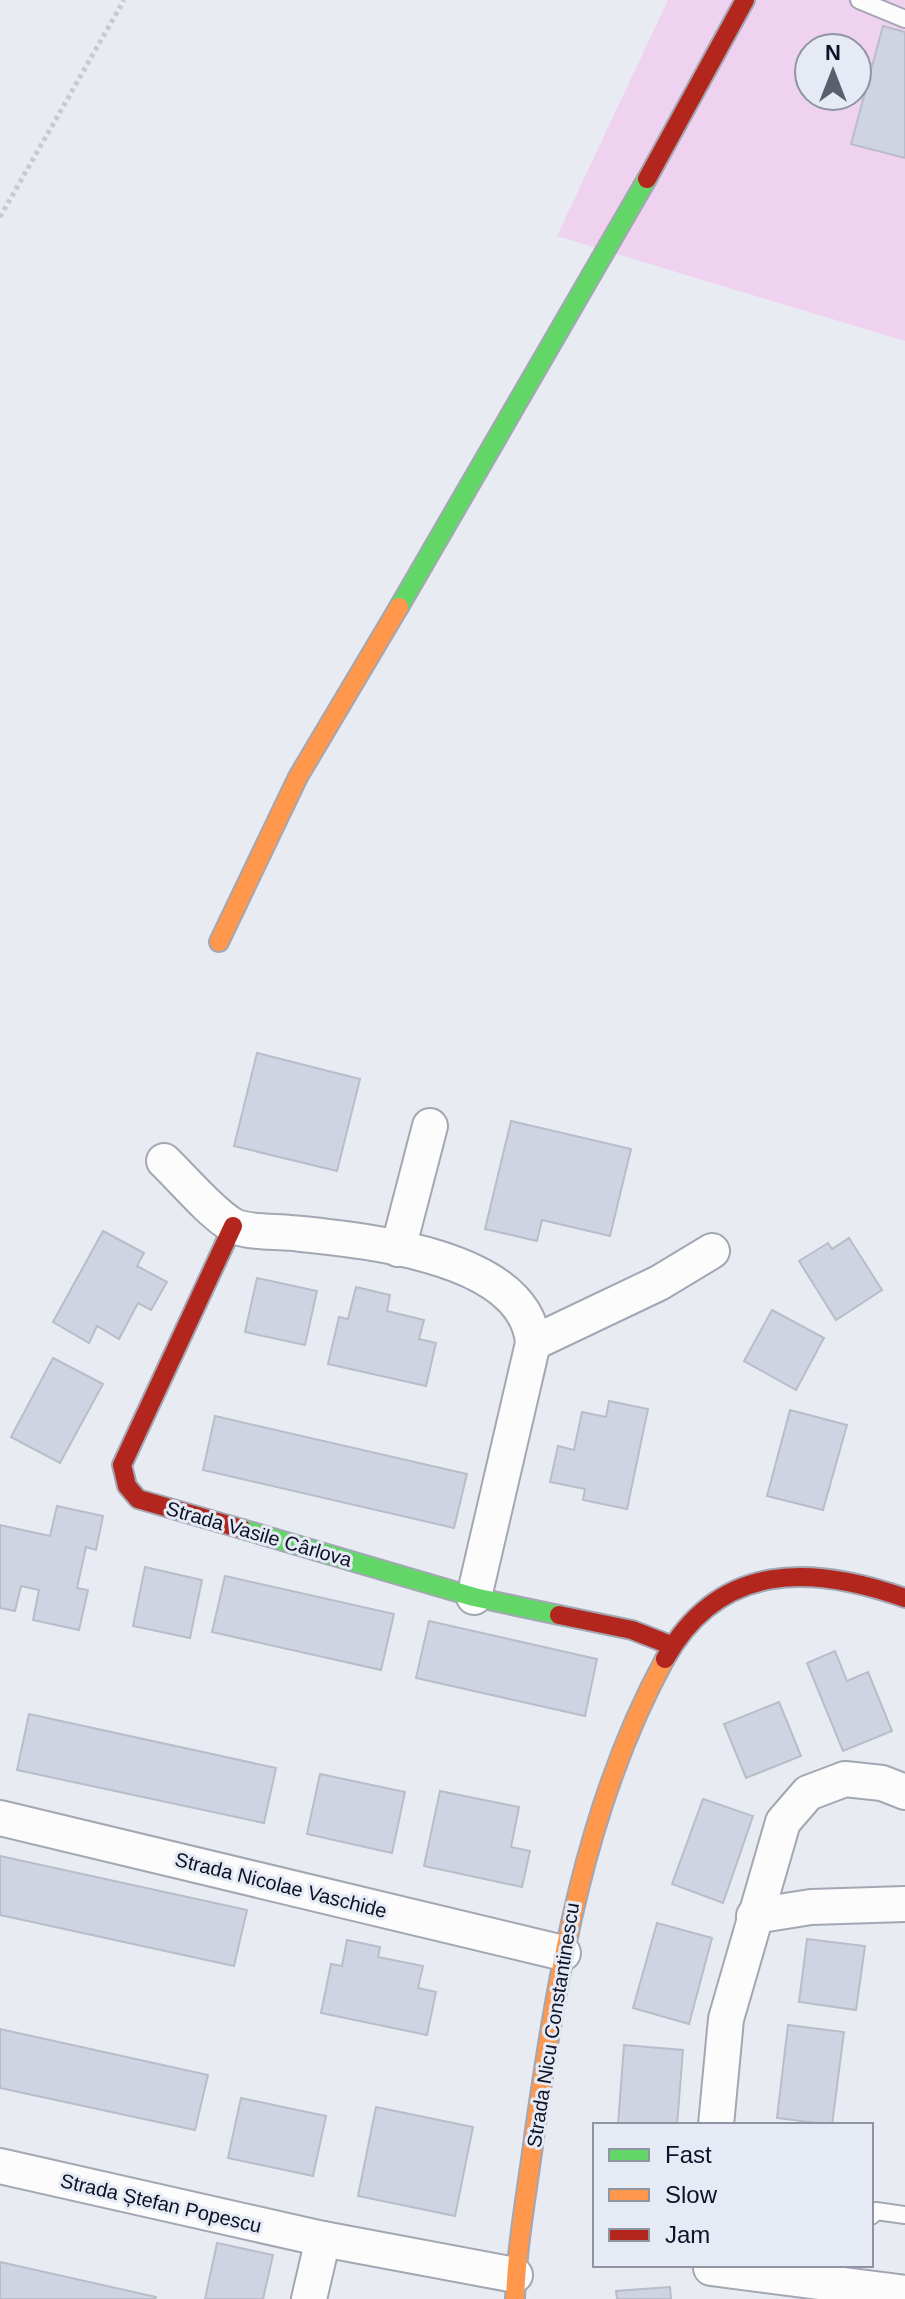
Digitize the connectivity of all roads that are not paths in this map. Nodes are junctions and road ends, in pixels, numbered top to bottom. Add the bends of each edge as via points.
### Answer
1 (745, 0) edge
2 (859, 0) edge
3 (905, 19) edge
4 (219, 942) dead end
5 (430, 1126) dead end
6 (164, 1161) dead end
7 (233, 1226) junction
8 (398, 1249) junction
9 (712, 1251) dead end
10 (533, 1343) junction
11 (474, 1597) junction
12 (905, 1598) edge
13 (673, 1646) junction
14 (905, 1792) edge
15 (0, 1818) edge
16 (905, 1904) edge
17 (754, 1916) junction
18 (563, 1953) junction
19 (716, 2123) edge
20 (0, 2166) edge
21 (873, 2214) edge
22 (905, 2215) edge
23 (323, 2239) junction
24 (803, 2272) edge
25 (711, 2277) edge
26 (515, 2287) edge
27 (905, 2293) edge
28 (309, 2299) edge

1 - 4 street via 557,343 332,720 239,891
2 - 3 lane
5 - 8 street
6 - 7 street
7 - 8 street
7 - 11 street, Strada Vasile Cârlova via 122,1459 129,1493
8 - 10 street via 477,1271 522,1312
9 - 10 street via 659,1283
10 - 11 street
11 - 13 street, Strada Vasile Cârlova via 632,1630
12 - 13 street, Strada Nicu Constantinescu via 830,1575 778,1577 709,1606
13 - 18 street, Strada Nicu Constantinescu via 611,1782 575,1893
14 - 17 street via 864,1779 826,1784 801,1799 783,1822
15 - 18 street, Strada Nicolae Vaschide
16 - 17 street via 811,1907
17 - 19 street via 726,2019
18 - 26 street, Strada Nicu Constantinescu
20 - 23 street, Strada Ștefan Popescu
21 - 22 lane
23 - 26 street, Strada Ștefan Popescu
23 - 28 street
24 - 25 street
24 - 27 street

